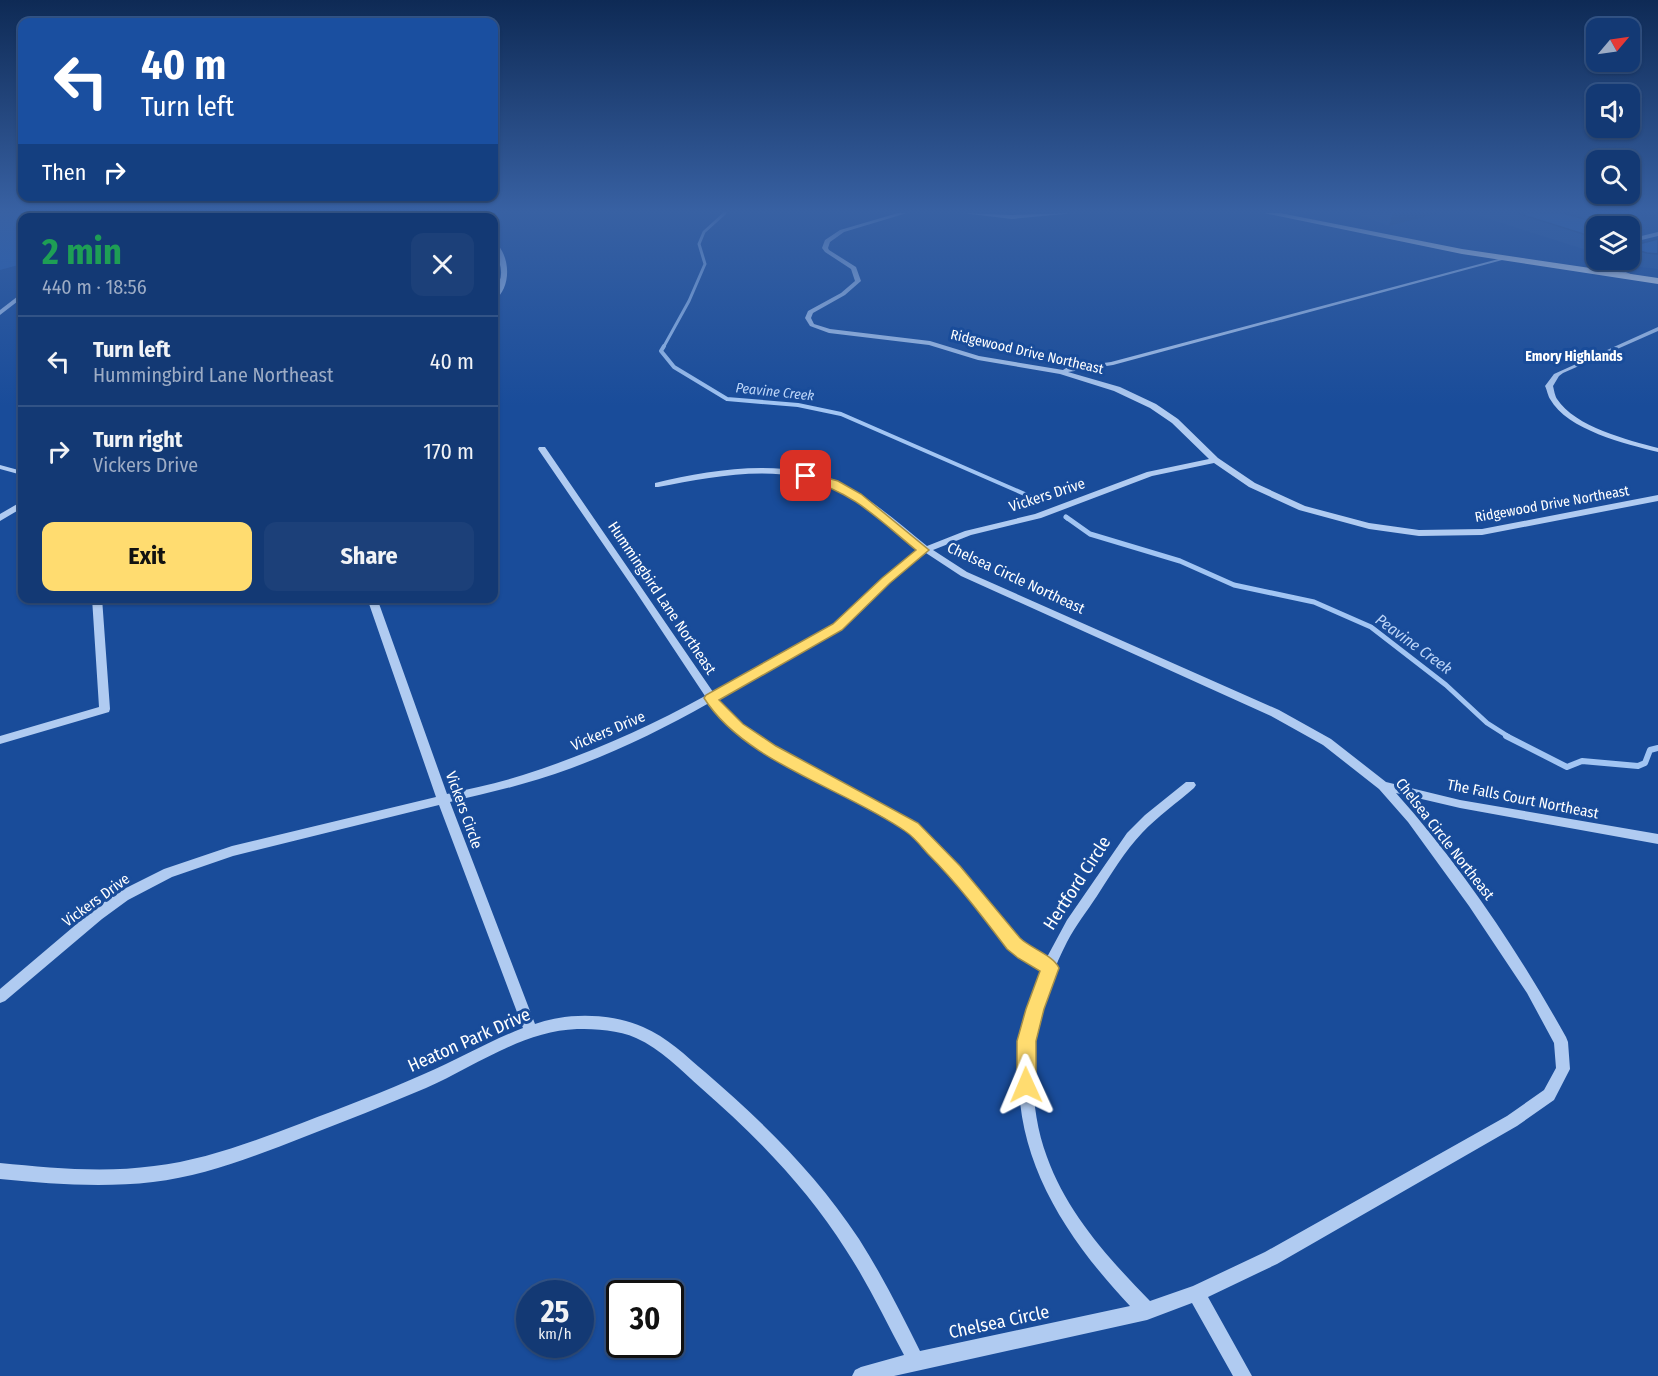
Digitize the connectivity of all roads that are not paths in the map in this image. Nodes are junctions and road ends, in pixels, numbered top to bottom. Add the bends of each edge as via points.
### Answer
1 (505, 277) edge
2 (857, 277) edge
3 (1433, 277) edge
4 (1630, 277) edge
5 (1636, 278) joint
6 (1658, 281) edge
7 (498, 291) edge
8 (18, 298) edge
9 (1, 313) edge
10 (1658, 329) edge
11 (1111, 364) junction
12 (1033, 368) junction
13 (1117, 389) junction
14 (542, 449) dead end
15 (1658, 450) edge
16 (1215, 460) junction
17 (0, 467) edge
18 (18, 471) edge
19 (658, 484) dead end
20 (1658, 498) edge
21 (18, 507) edge
22 (0, 518) edge
23 (924, 550) junction
24 (97, 603) edge
25 (374, 603) edge
26 (711, 698) junction
27 (0, 740) edge
28 (1190, 785) dead end
29 (1383, 786) junction
30 (443, 799) junction
31 (1658, 839) edge
32 (1050, 968) junction
33 (0, 997) edge
34 (531, 1031) junction
35 (0, 1171) edge
36 (1196, 1293) junction
37 (1147, 1311) junction
38 (916, 1361) junction
39 (861, 1376) edge
40 (1243, 1376) edge

1 - 7 street
2 - 12 street, Ridgewood Drive Northeast via 858,281 843,294 810,312 810,323 829,331 923,342
3 - 11 street
4 - 5 main road
5 - 6 main road
8 - 9 street
10 - 15 street via 1562,372 1549,386 1554,402 1574,418 1612,437
11 - 12 street
11 - 13 street via 1104,376
12 - 13 street, Ridgewood Drive Northeast
13 - 16 street, Ridgewood Drive Northeast via 1175,421
14 - 26 street, Hummingbird Lane Northeast
16 - 20 street, Ridgewood Drive Northeast via 1252,485 1302,508 1369,526 1419,533 1497,530
16 - 23 street, Vickers Drive via 1150,474 1038,516 968,533
17 - 18 street
19 - 23 street, Chelsea Circle Northeast via 748,470 806,476 857,496
21 - 22 street
23 - 26 street, Vickers Drive via 838,627
23 - 29 street, Chelsea Circle Northeast via 990,586 1294,722 1346,755
24 - 27 street via 105,709
25 - 30 street, Vickers Circle
26 - 30 street, Vickers Drive via 569,764
26 - 32 street, Hummingbird Lane Northeast via 738,727 771,750 912,827 933,846 1013,944
28 - 32 street, Hertford Circle via 1126,842 1064,936
29 - 31 street, The Falls Court Northeast
29 - 36 street, Chelsea Circle Northeast via 1474,902 1532,988 1561,1042 1563,1069 1549,1095 1512,1121 1271,1258
30 - 33 street, Vickers Drive via 232,851 168,873 123,896 97,915
30 - 34 street, Vickers Circle
32 - 37 street, Hertford Circle via 1026,1041 1032,1133 1068,1214 1112,1275
34 - 35 street, Heaton Park Drive via 435,1077 201,1166 115,1177 72,1178
34 - 38 street, Heaton Park Drive via 573,1022 637,1031 671,1053 731,1103 789,1161 844,1231
36 - 37 street, Chelsea Circle Northeast
36 - 40 street
37 - 38 street, Chelsea Circle
38 - 39 street, Chelsea Circle

